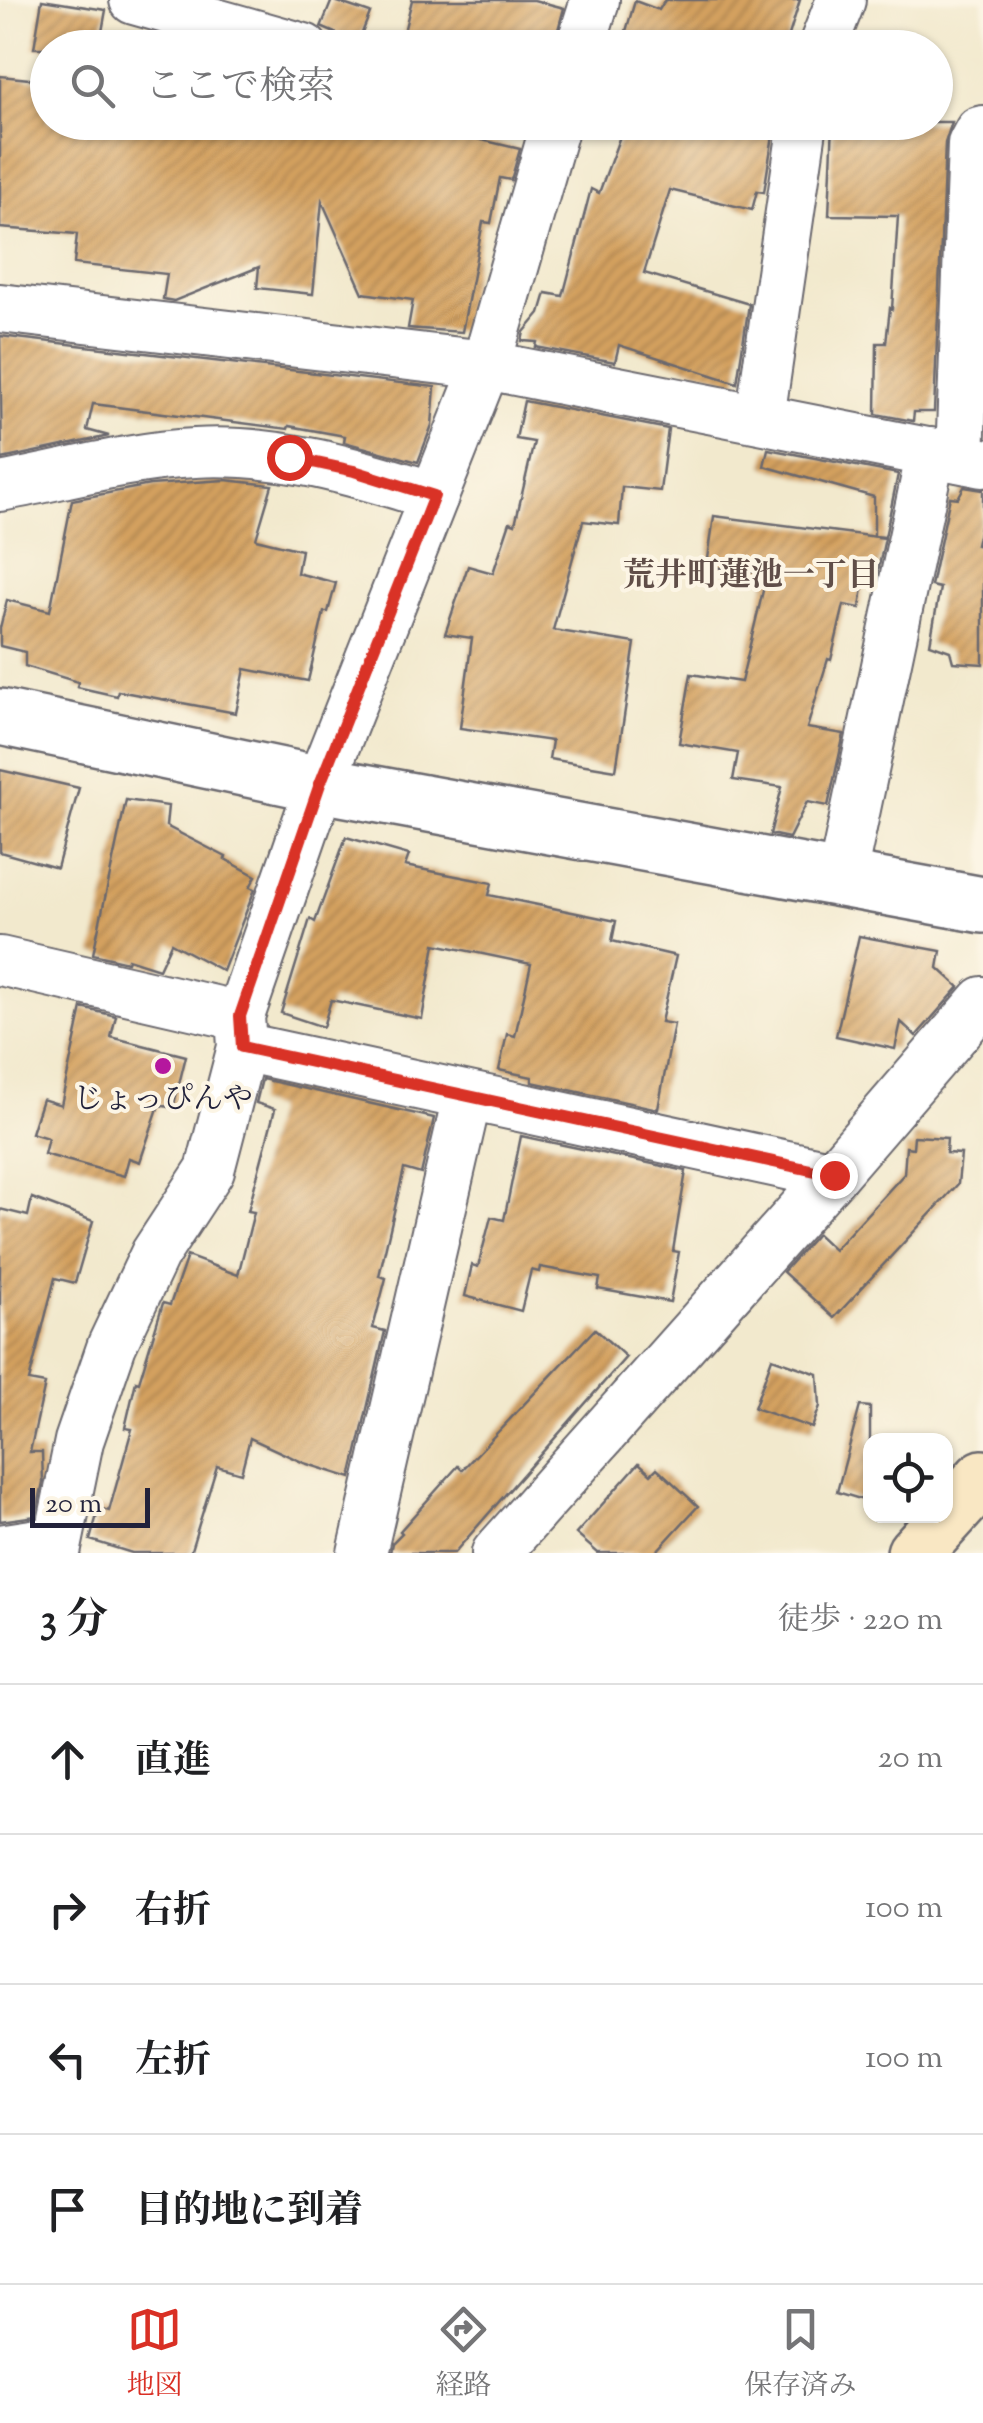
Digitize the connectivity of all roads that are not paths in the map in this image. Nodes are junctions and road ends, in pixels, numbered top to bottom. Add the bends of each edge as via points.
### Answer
1 (595, 0) edge
2 (841, 0) edge
3 (158, 3) edge
4 (246, 30) edge
5 (586, 30) edge
6 (829, 30) edge
7 (983, 130) edge
8 (551, 140) edge
9 (800, 140) edge
10 (0, 308) edge
11 (486, 365) junction
12 (760, 418) junction
13 (958, 458) edge
14 (0, 487) edge
15 (434, 496) junction
16 (0, 717) edge
17 (320, 784) junction
18 (841, 880) junction
19 (983, 905) edge
20 (0, 961) edge
21 (983, 1002) edge
22 (241, 1032) junction
23 (468, 1098) junction
24 (834, 1175) junction
25 (983, 1478) edge
26 (57, 1546) edge
27 (0, 1549) edge
28 (362, 1553) edge
29 (496, 1553) edge
30 (915, 1553) edge

1 - 5 street
2 - 6 street
3 - 4 street
7 - 13 street via 972,144
8 - 11 street
9 - 12 street
10 - 11 street
11 - 12 street
11 - 15 street
12 - 13 street
13 - 18 street
14 - 15 street via 196,452 289,457
15 - 17 street
16 - 17 street
17 - 18 street
17 - 22 street
18 - 19 street
20 - 22 street
21 - 24 street
22 - 23 street
22 - 26 street via 210,1170 155,1254 100,1377
23 - 24 street
23 - 28 street
24 - 29 street
25 - 30 main road
26 - 27 street

